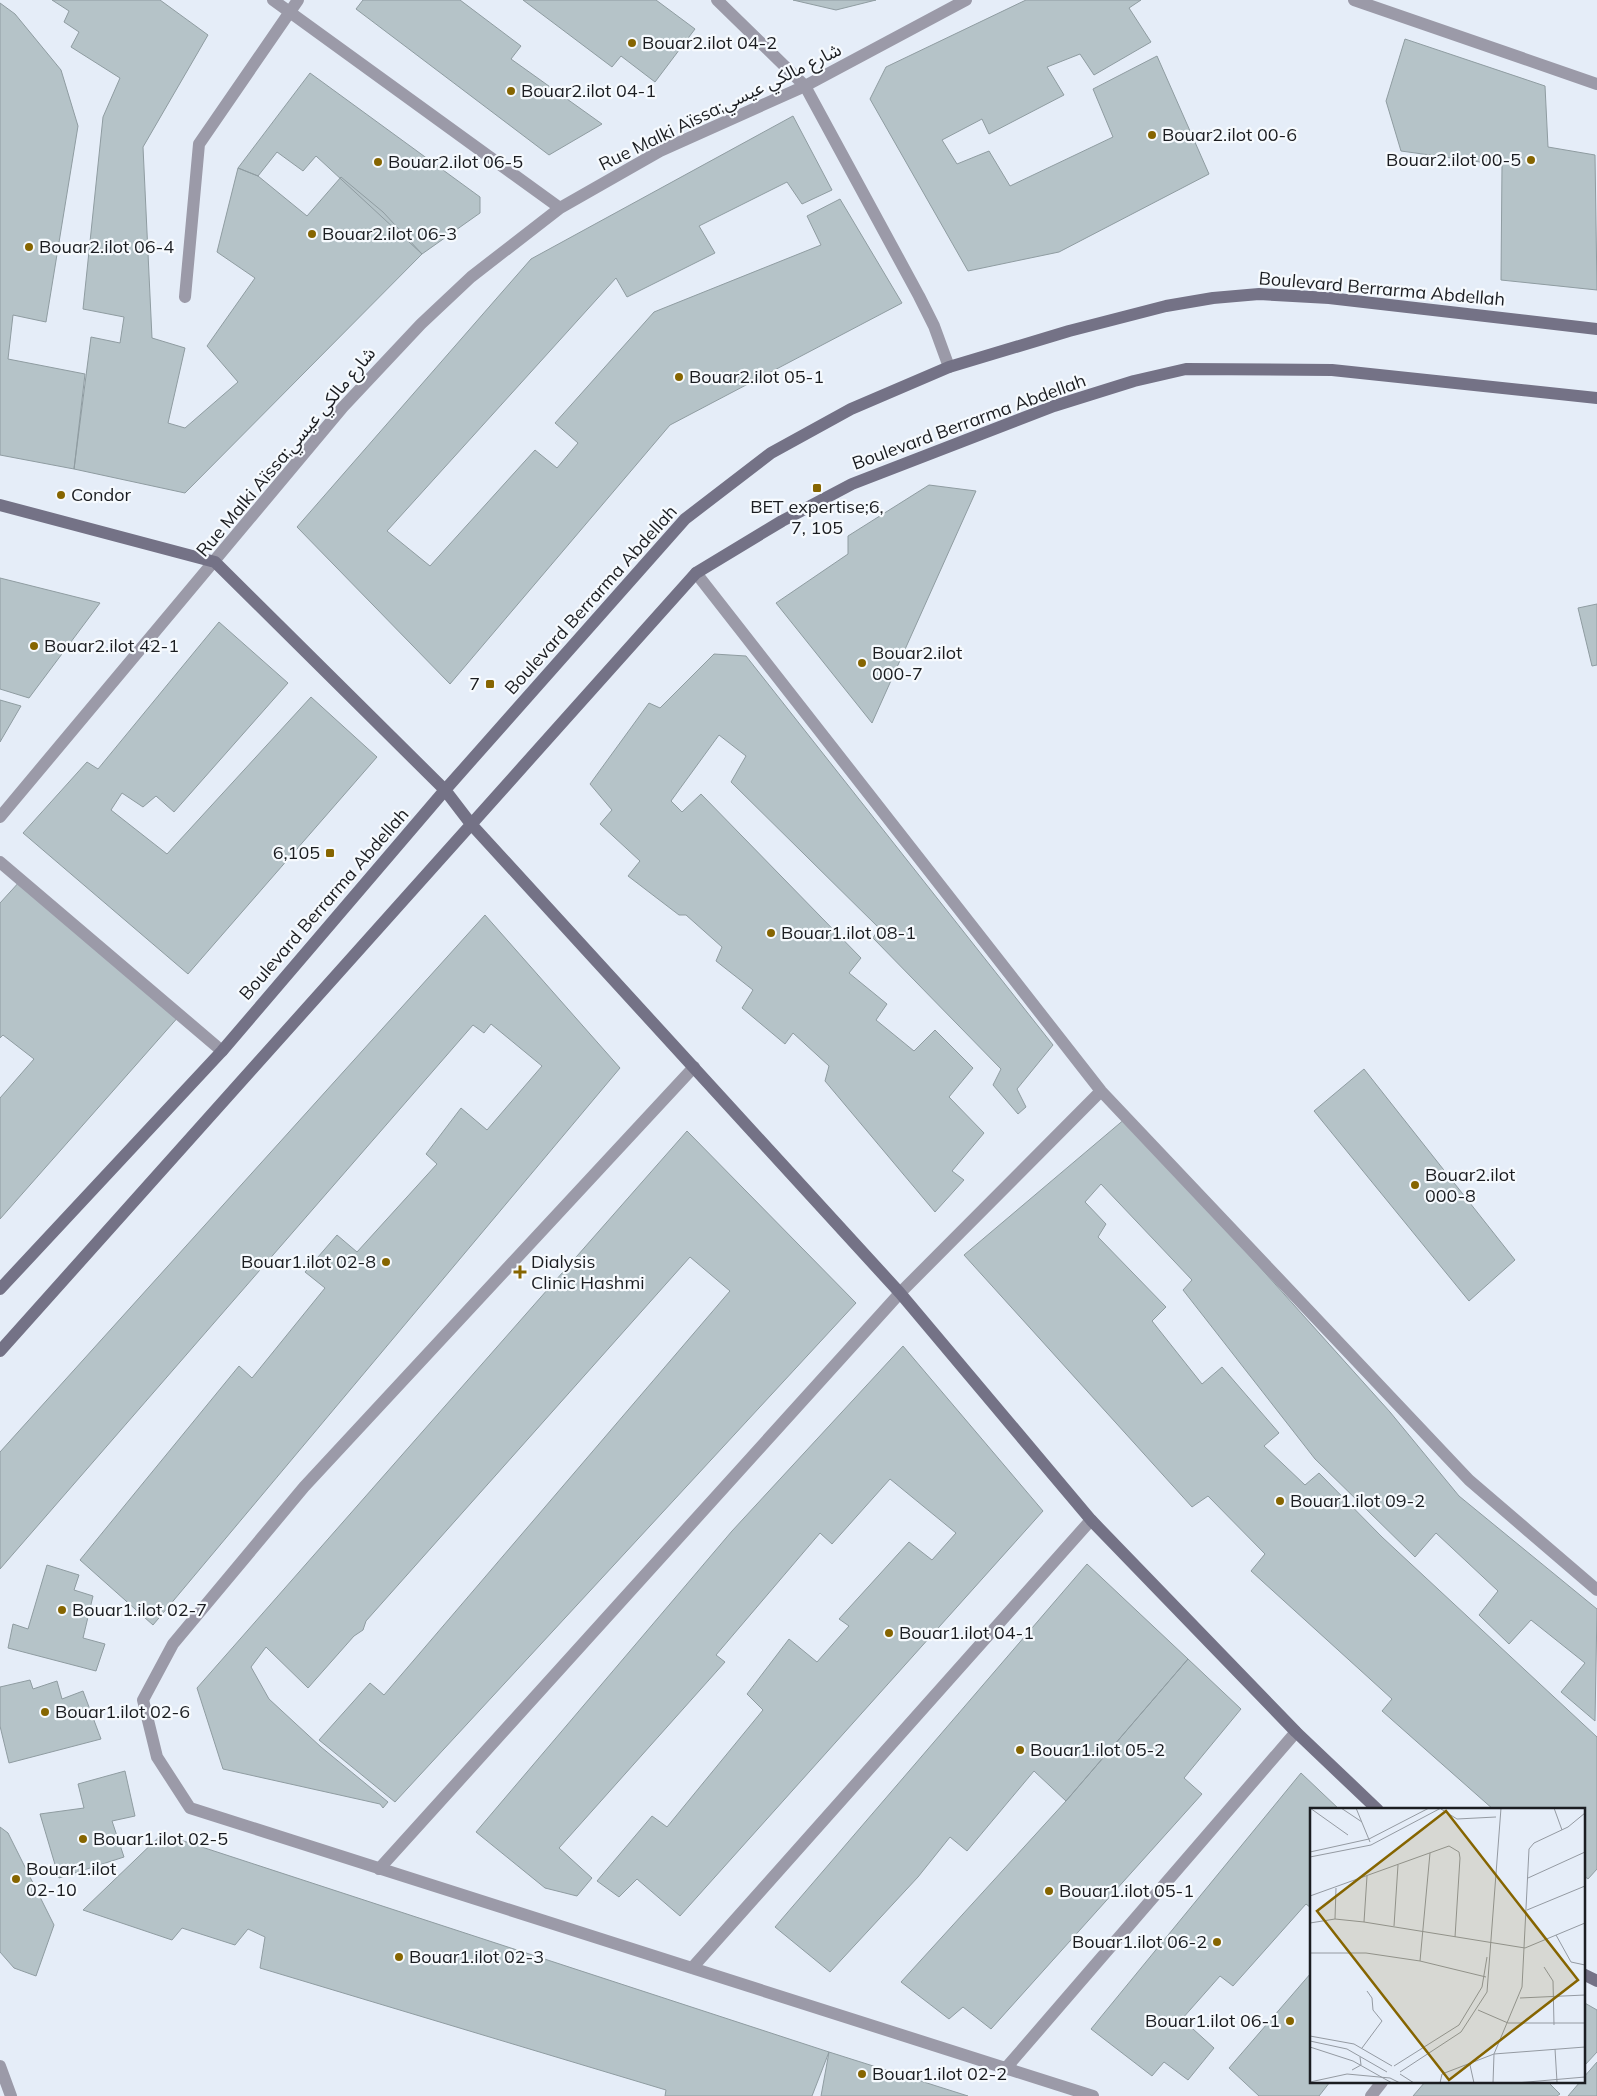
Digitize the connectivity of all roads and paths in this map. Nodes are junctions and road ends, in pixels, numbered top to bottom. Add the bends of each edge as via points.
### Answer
1 (273, 0) edge
2 (298, 0) edge
3 (717, 0) edge
4 (966, 0) edge
5 (1354, 0) edge
6 (289, 11) junction
7 (1597, 84) edge
8 (805, 86) junction
9 (560, 208) junction
10 (185, 297) dead end
11 (1597, 329) edge
12 (950, 368) junction
13 (1597, 398) edge
14 (0, 505) edge
15 (215, 562) junction
16 (696, 573) junction
17 (445, 790) junction
18 (0, 817) edge
19 (471, 824) junction
20 (0, 862) edge
21 (222, 1051) junction
22 (694, 1067) junction
23 (1101, 1092) junction
24 (0, 1289) edge
25 (900, 1293) junction
26 (0, 1351) edge
27 (1091, 1520) junction
28 (1597, 1590) edge
29 (1296, 1732) junction
30 (1376, 1808) edge
31 (379, 1868) junction
32 (692, 1968) junction
33 (1584, 1974) edge
34 (1597, 1981) edge
35 (0, 2066) edge
36 (1006, 2068) junction
37 (1380, 2084) edge
38 (11, 2096) edge
39 (1093, 2096) edge
40 (1371, 2096) edge

1 - 6 street
2 - 6 street
3 - 8 street
4 - 8 street, Rue Malki Aïssa;شارع مالكي عيسي
5 - 7 street
6 - 9 street
6 - 10 street via 200,144
8 - 9 street, Rue Malki Aïssa;شارع مالكي عيسي via 660,151
8 - 12 street via 923,304
9 - 15 street, Rue Malki Aïssa;شارع مالكي عيسي via 471,277 421,324 343,407
11 - 12 main road, Boulevard Berrarma Abdellah via 1259,294 1166,306 1069,331
12 - 17 main road, Boulevard Berrarma Abdellah via 851,409 771,453 685,519
13 - 16 main road, Boulevard Berrarma Abdellah via 1332,370 1186,369 1054,406 852,484 782,521
14 - 15 main road
15 - 17 main road
15 - 18 street, Rue Malki Aïssa;شارع مالكي عيسي
16 - 19 main road, Boulevard Berrarma Abdellah
16 - 23 street
17 - 19 main road
17 - 21 main road, Boulevard Berrarma Abdellah
19 - 22 main road
19 - 26 main road, Boulevard Berrarma Abdellah
20 - 21 street
21 - 24 main road, Boulevard Berrarma Abdellah
22 - 25 main road
22 - 31 street via 304,1487 173,1644 143,1700 157,1757 190,1808
23 - 25 street
23 - 28 street via 1469,1480
25 - 27 main road
25 - 31 street
27 - 29 main road
27 - 32 street
29 - 30 main road
29 - 36 street
31 - 32 street
32 - 36 street
33 - 34 main road
35 - 38 street
36 - 39 street
37 - 40 street

